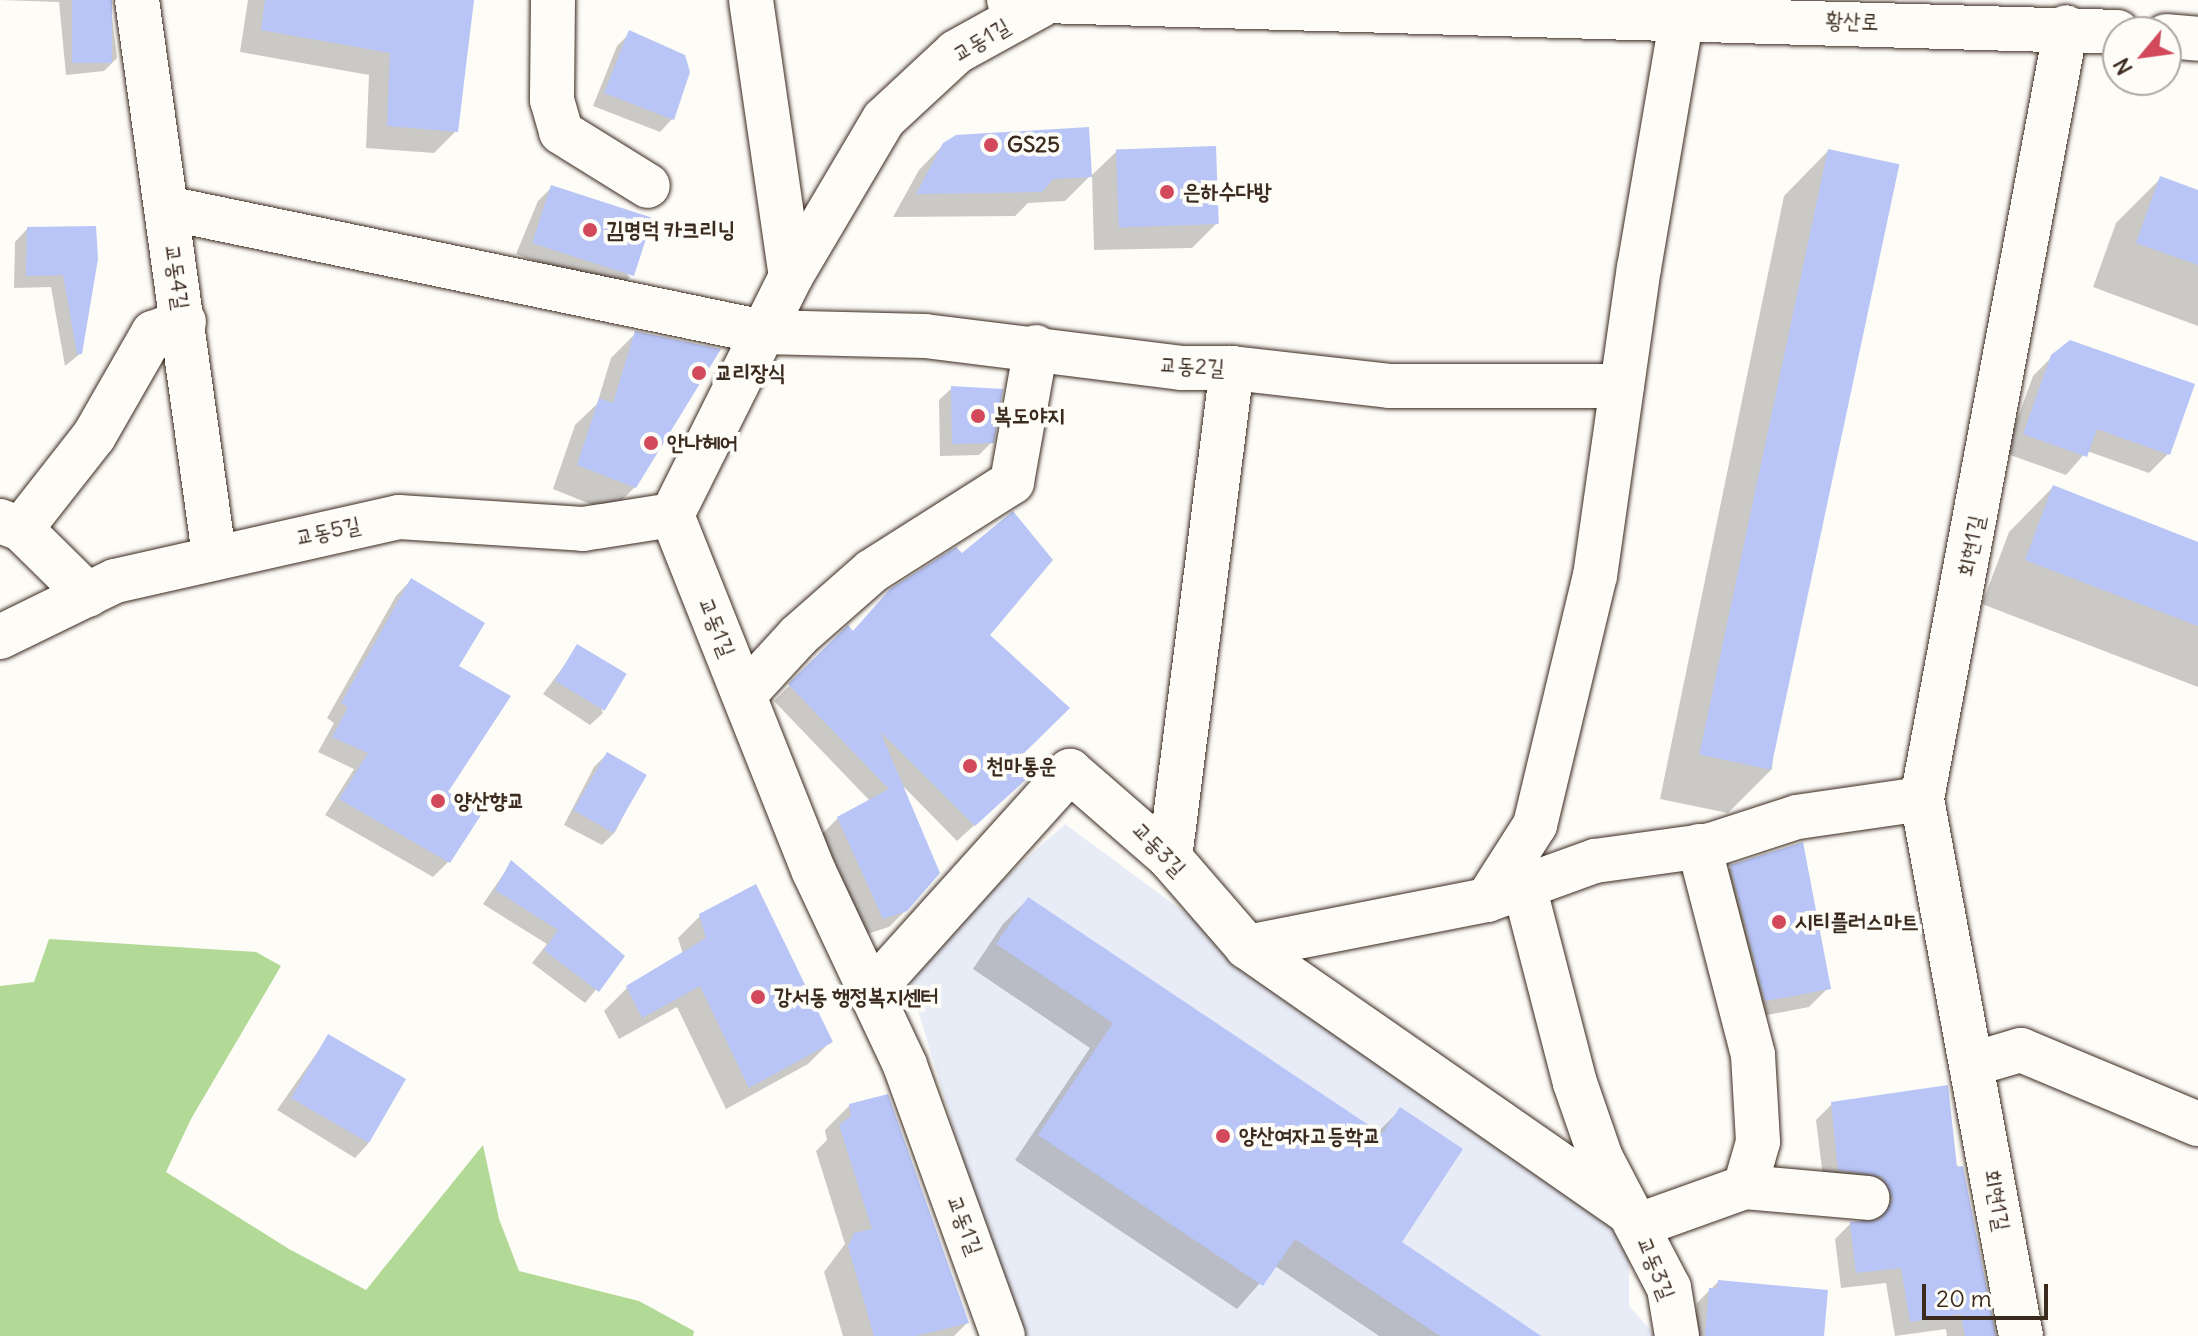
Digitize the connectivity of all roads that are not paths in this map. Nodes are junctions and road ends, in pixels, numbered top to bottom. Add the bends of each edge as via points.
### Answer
1 (137, 0) edge
2 (553, 0) edge
3 (751, 0) edge
4 (1025, 2) edge
5 (1682, 16) junction
6 (2066, 27) junction
7 (2102, 30) edge
8 (648, 186) dead end
9 (167, 208) junction
10 (791, 276) junction
11 (184, 322) junction
12 (763, 332) junction
13 (1036, 347) junction
14 (1232, 368) junction
15 (1622, 386) junction
16 (672, 515) junction
17 (10, 525) edge
18 (214, 555) junction
19 (88, 595) junction
20 (0, 637) edge
21 (744, 695) junction
22 (1922, 799) junction
23 (1699, 846) junction
24 (1170, 858) junction
25 (1506, 893) junction
26 (1247, 947) junction
27 (870, 993) junction
28 (1973, 1064) junction
29 (2198, 1124) edge
30 (1745, 1187) junction
31 (1868, 1198) dead end
32 (1633, 1218) junction
33 (1003, 1336) edge
34 (1677, 1336) edge
35 (2021, 1336) edge

1 - 9 street, 교동4길
2 - 8 street via 552,100 561,132
3 - 10 street
4 - 5 street, 황산로
4 - 10 street, 교동1길 via 899,102
5 - 6 street, 황산로
5 - 15 street
6 - 7 street, 황산로
6 - 22 street, 회현1길
9 - 11 street, 교동4길
9 - 12 street, 교동2길
10 - 12 street, 교동1길
11 - 17 street via 153,333 94,436
11 - 18 street, 교동4길
12 - 13 street, 교동2길 via 925,336
12 - 16 street, 교동1길
13 - 14 street, 교동2길 via 1181,368
13 - 21 street via 1012,482 872,571 798,636
14 - 15 street, 교동2길 via 1389,386
14 - 24 street
15 - 25 street via 1595,576 1535,825
16 - 18 street, 교동5길 via 583,529 399,517
16 - 21 street, 교동1길
17 - 19 street
18 - 19 street, 교동5길 via 115,581
19 - 20 street, 교동5길
21 - 27 street, 교동1길 via 814,872
22 - 23 street via 1797,817
22 - 28 street, 회현1길
23 - 25 street via 1595,861
23 - 30 street via 1753,1055 1758,1142
24 - 26 street, 교동3길
24 - 27 street, 교동3길 via 1070,771
25 - 26 street
25 - 32 street, 교동3길 via 1601,1158
26 - 32 street, 교동3길
27 - 33 street, 교동1길 via 905,1065
28 - 29 street via 2021,1050
28 - 35 street, 회현1길
30 - 31 street
30 - 32 street
32 - 34 street, 교동3길 via 1669,1288

